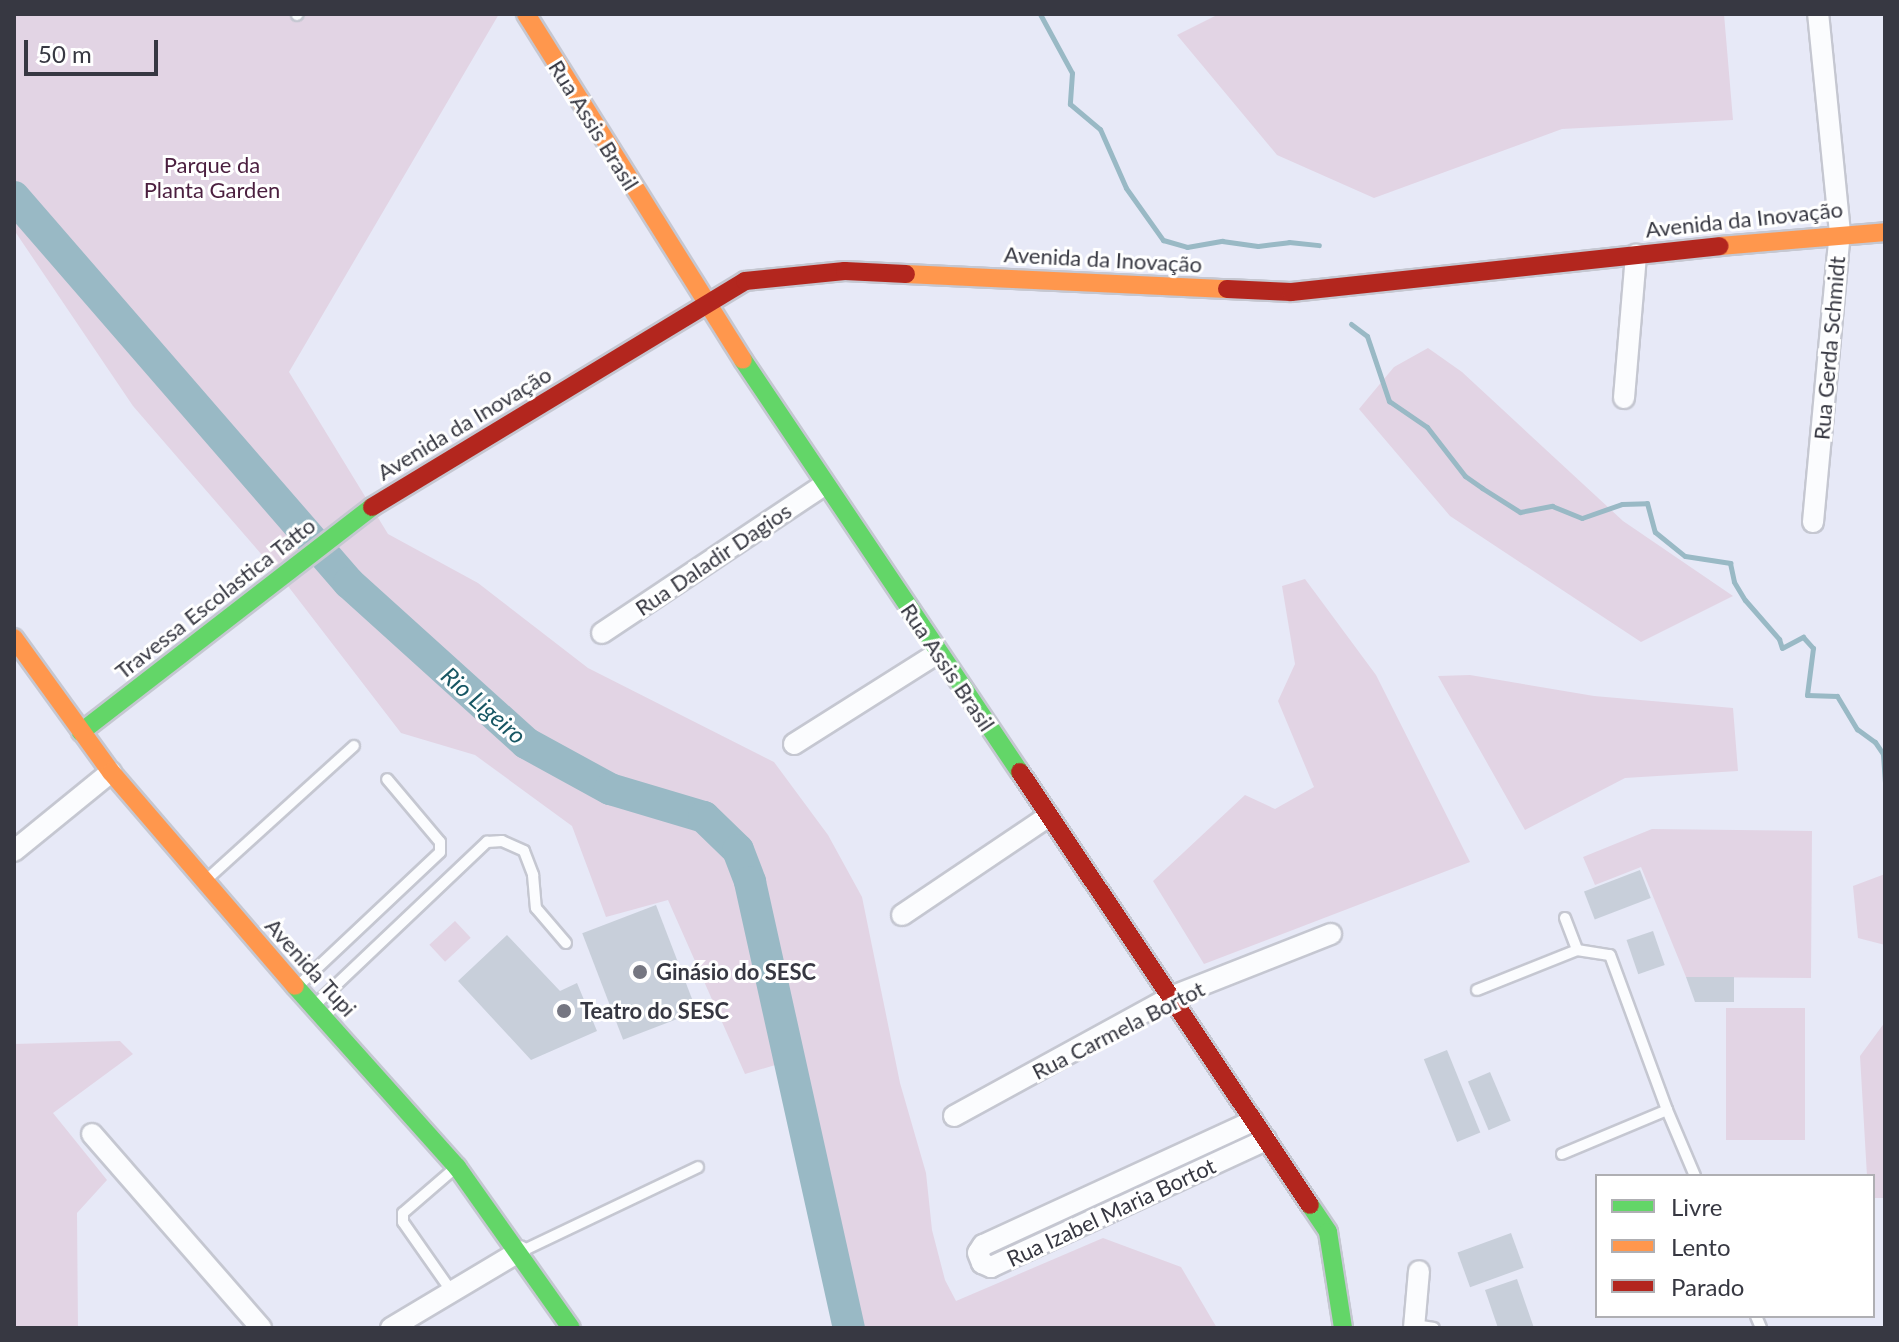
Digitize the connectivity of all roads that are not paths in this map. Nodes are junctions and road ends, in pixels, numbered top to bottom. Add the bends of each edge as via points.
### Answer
1 (526, 14) edge
2 (1818, 14) edge
3 (1885, 232) edge
4 (1840, 233) junction
5 (1636, 254) junction
6 (706, 305) junction
7 (1624, 398) dead end
8 (824, 485) junction
9 (378, 503) joint
10 (1813, 522) dead end
11 (602, 633) dead end
12 (14, 638) edge
13 (938, 653) junction
14 (81, 732) junction
15 (794, 744) dead end
16 (354, 746) dead end
17 (111, 772) junction
18 (387, 779) dead end
19 (1049, 816) junction
20 (14, 851) edge
21 (203, 883) junction
22 (902, 915) dead end
23 (1565, 918) dead end
24 (1331, 934) dead end
25 (566, 943) dead end
26 (1577, 950) junction
27 (297, 987) junction
28 (1477, 990) dead end
29 (1171, 997) junction
30 (315, 1006) junction
31 (1667, 1110) junction
32 (954, 1116) dead end
33 (1253, 1121) junction
34 (92, 1134) dead end
35 (1266, 1140) junction
36 (1562, 1154) dead end
37 (457, 1167) junction
38 (698, 1167) dead end
39 (1694, 1174) edge
40 (520, 1251) junction
41 (1419, 1271) dead end
42 (452, 1292) junction
43 (1421, 1327) edge
44 (261, 1328) edge
45 (391, 1328) edge
46 (571, 1328) edge
47 (1343, 1328) edge

1 - 6 street, Rua Assis Brasil
2 - 4 street, Rua Gerda Schmidt
3 - 4 street, Avenida da Inovação
4 - 5 street, Avenida da Inovação
4 - 10 street, Rua Gerda Schmidt
5 - 6 street, Avenida da Inovação via 1291,292 845,271 745,281
5 - 7 street
6 - 8 street, Rua Assis Brasil
6 - 9 street, Avenida da Inovação
8 - 11 street, Rua Daladir Dagios
8 - 13 street, Rua Assis Brasil
9 - 14 street, Travessa Escolastica Tatto
12 - 14 street, Avenida Tupi
13 - 15 street
13 - 19 street, Rua Assis Brasil
14 - 17 street, Avenida Tupi
16 - 21 lane
17 - 20 street
17 - 21 street, Avenida Tupi
18 - 27 lane via 440,842 440,852
19 - 22 street
19 - 29 street, Rua Assis Brasil
21 - 27 street, Avenida Tupi
23 - 26 lane
24 - 29 street, Rua Carmela Bortot
25 - 30 lane via 536,908 524,851 502,841 487,842
26 - 28 lane
26 - 31 lane via 1610,955
27 - 30 street, Avenida Tupi
29 - 32 street, Rua Carmela Bortot
29 - 33 street, Rua Assis Brasil
30 - 37 street, Avenida Tupi
31 - 36 lane
31 - 39 lane
33 - 35 street, Rua Assis Brasil
33 - 35 street, Rua Izabel Maria Bortot via 983,1245 978,1253 982,1263 991,1267
34 - 44 street
35 - 47 street, Rua Assis Brasil via 1328,1232
37 - 40 street, Avenida Tupi
37 - 42 lane via 403,1213 403,1222
38 - 40 lane
40 - 42 street
40 - 46 street, Avenida Tupi
41 - 43 street
42 - 45 street

